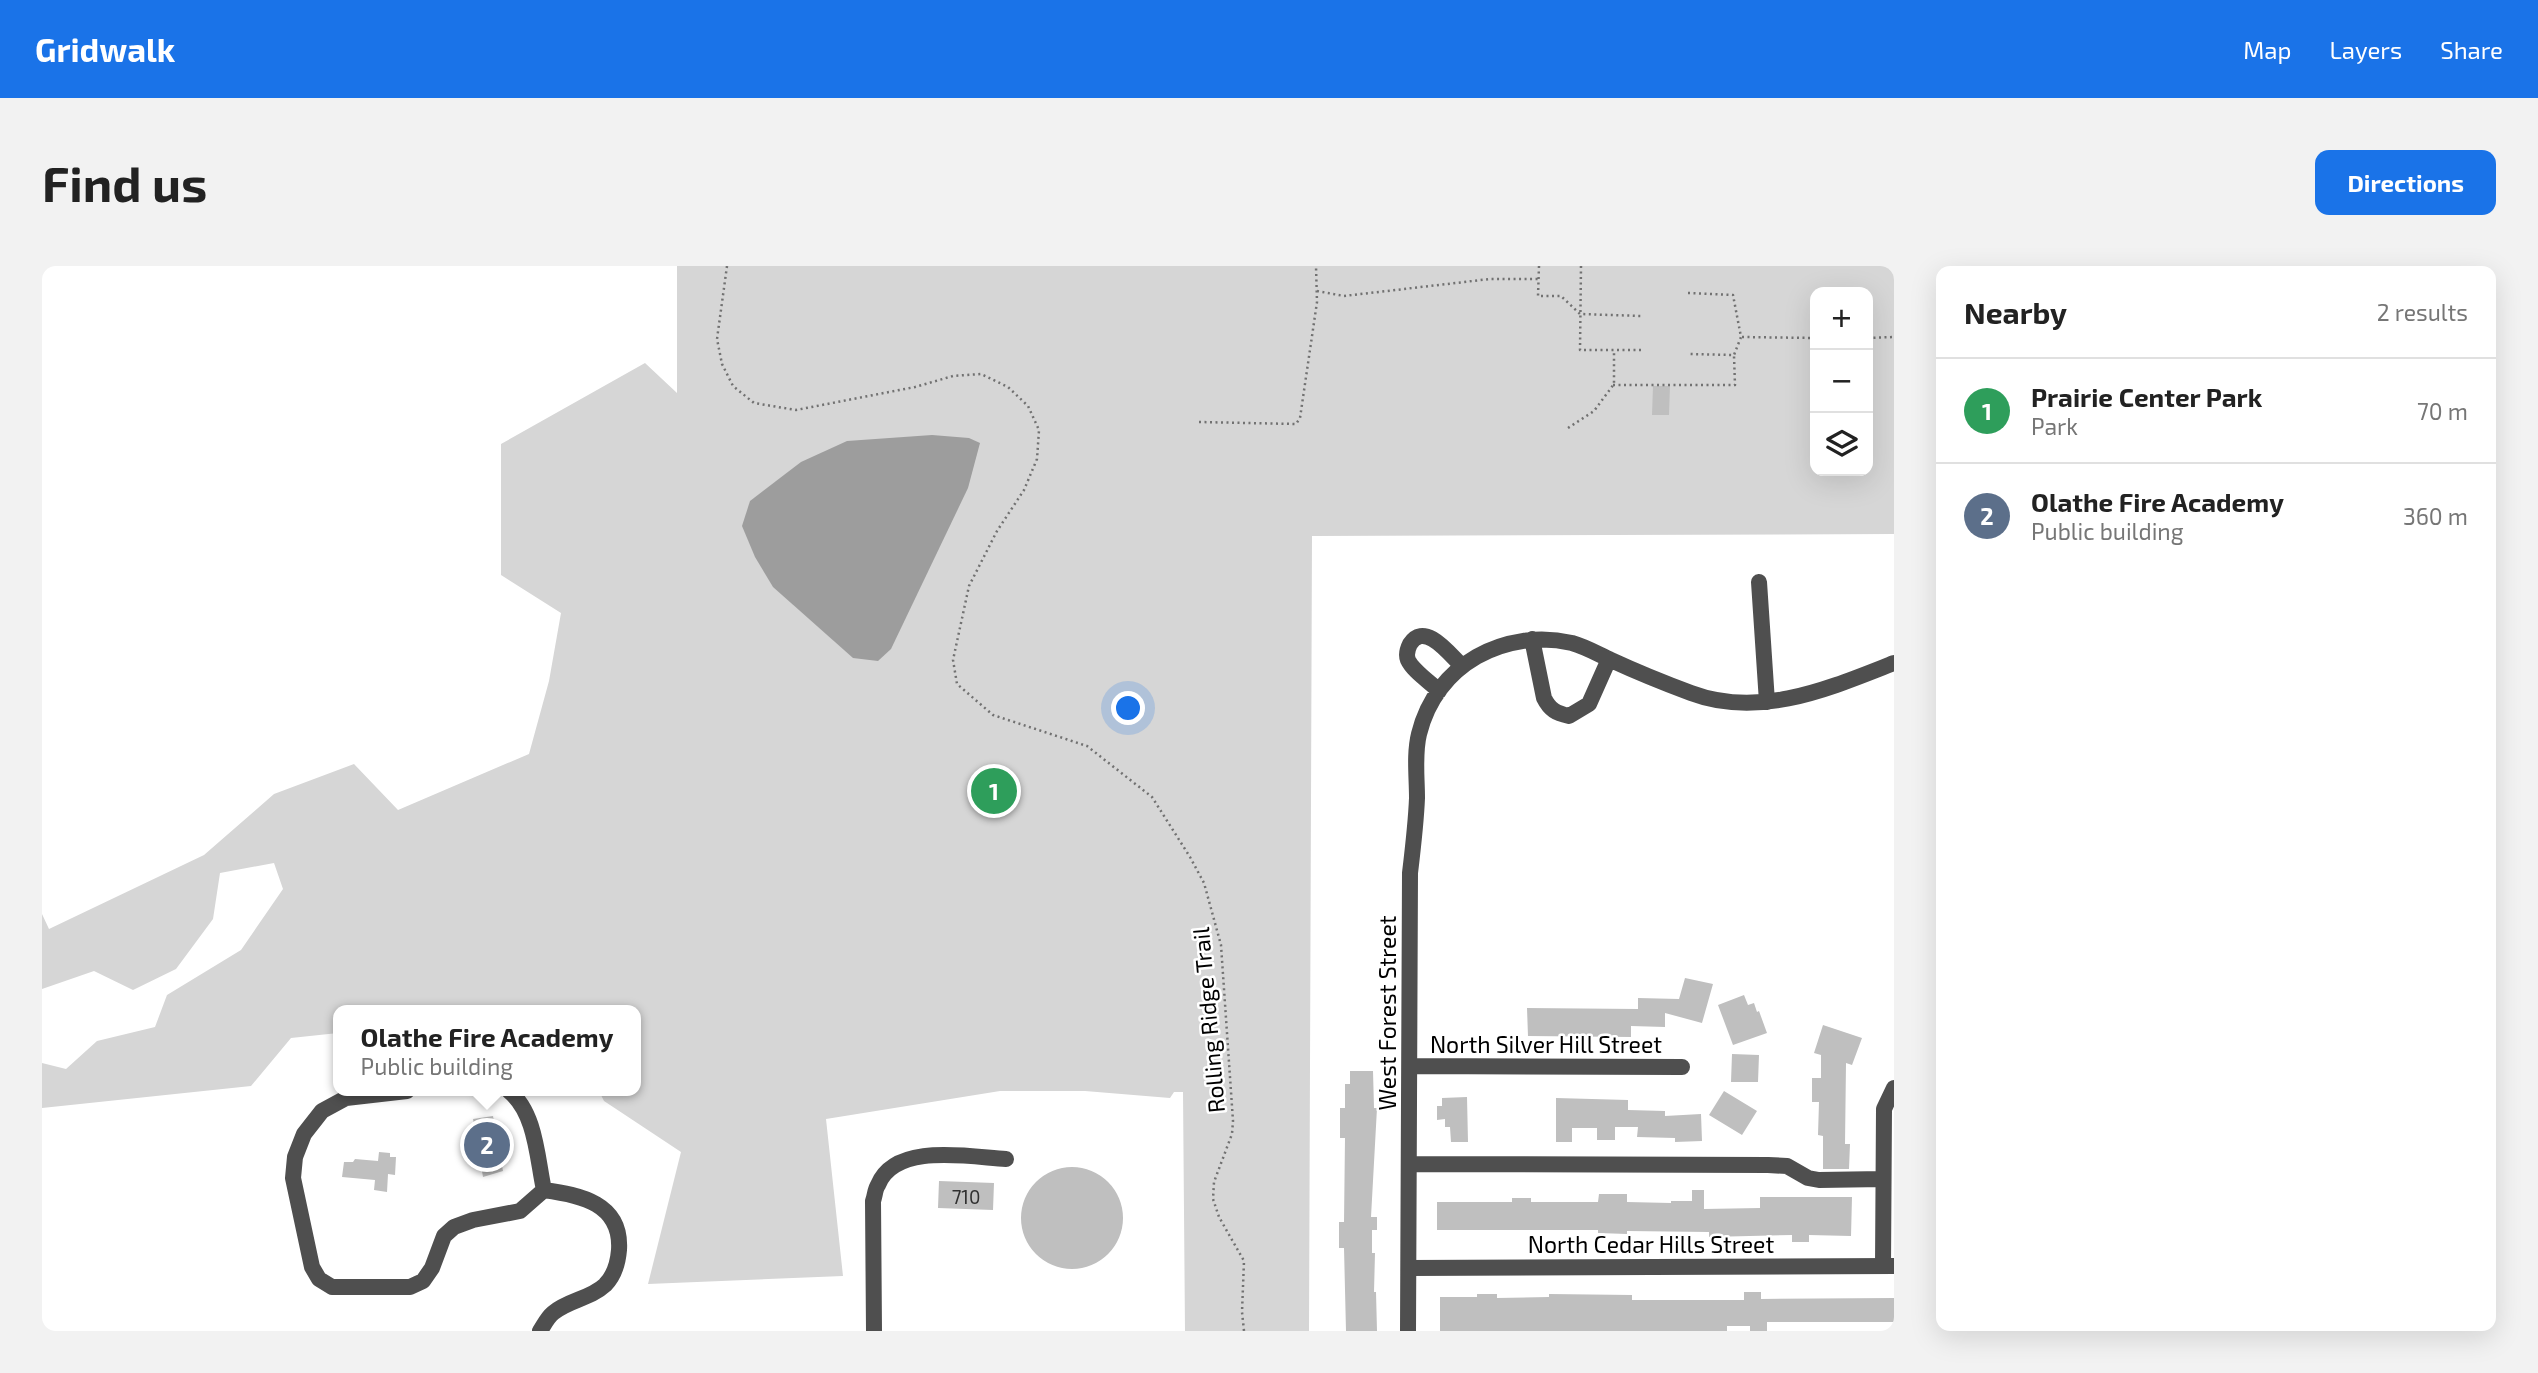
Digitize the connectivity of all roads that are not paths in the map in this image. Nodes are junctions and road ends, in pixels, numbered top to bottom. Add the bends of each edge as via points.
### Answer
1 (1759, 582) dead end
2 (1532, 639) junction
3 (1609, 659) junction
4 (1894, 663) edge
5 (1462, 666) junction
6 (1436, 694) junction
7 (1767, 702) junction
8 (1411, 1066) junction
9 (1682, 1067) dead end
10 (1894, 1088) edge
11 (363, 1096) edge
12 (515, 1096) edge
13 (1006, 1159) dead end
14 (1410, 1164) junction
15 (1883, 1179) junction
16 (544, 1191) junction
17 (1888, 1266) edge
18 (1409, 1268) junction
19 (540, 1331) edge
20 (874, 1331) edge
21 (1408, 1331) edge

1 - 7 street
2 - 3 street, West Forest Street via 1572,643
2 - 3 street via 1544,698 1558,714 1569,716 1589,704
2 - 5 street, West Forest Street via 1500,645
3 - 7 street, West Forest Street via 1694,694
4 - 7 street, West Forest Street via 1823,690
5 - 6 street, West Forest Street
5 - 6 street via 1433,638 1424,636 1410,644 1409,661
6 - 8 street, West Forest Street via 1418,736 1416,757 1409,894
8 - 9 street, North Silver Hill Street
8 - 14 street, West Forest Street
10 - 15 street via 1884,1109
11 - 16 street via 346,1098 322,1111 295,1157 293,1178 312,1267 318,1279 332,1287 410,1287 423,1281 444,1236 454,1227 520,1211
12 - 16 street via 531,1124
13 - 20 street via 911,1157 892,1167 878,1182 873,1201
14 - 15 street via 1768,1165 1787,1166 1819,1180
14 - 18 street, West Forest Street
15 - 17 street
16 - 19 street via 593,1201 611,1216 620,1238 618,1263 607,1283 551,1314
17 - 18 street, North Cedar Hills Street
18 - 21 street, West Forest Street

